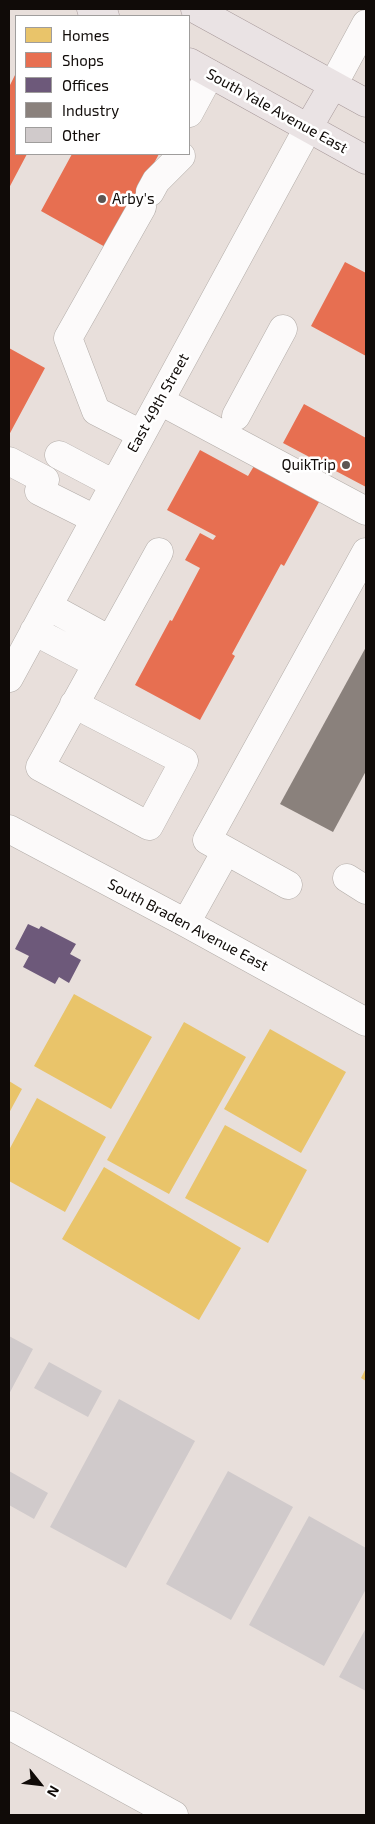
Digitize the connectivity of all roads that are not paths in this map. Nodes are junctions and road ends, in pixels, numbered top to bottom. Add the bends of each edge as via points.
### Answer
1 (91, 9) edge
2 (198, 9) edge
3 (102, 15) edge
4 (366, 24) edge
5 (199, 68) edge
6 (333, 85) junction
7 (366, 103) edge
8 (190, 108) edge
9 (308, 128) junction
10 (181, 156) dead end
11 (366, 160) edge
12 (283, 329) dead end
13 (160, 401) junction
14 (236, 416) dead end
15 (141, 434) junction
16 (59, 455) dead end
17 (9, 461) edge
18 (114, 484) junction
19 (366, 511) edge
20 (95, 519) junction
21 (159, 552) dead end
22 (366, 552) edge
23 (48, 606) junction
24 (34, 631) junction
25 (110, 640) junction
26 (97, 664) junction
27 (9, 678) edge
28 (74, 704) junction
29 (9, 830) edge
30 (226, 851) junction
31 (288, 885) dead end
32 (186, 923) junction
33 (366, 1022) edge
34 (9, 1725) edge
35 (163, 1813) edge

1 - 3 main road
2 - 6 main road
4 - 6 street
5 - 8 street
5 - 9 main road, South Yale Avenue East
6 - 7 main road
6 - 9 main road
9 - 11 main road, South Yale Avenue East
9 - 13 street, East 49th Street
10 - 15 street via 156,181 68,338 96,411
12 - 14 street
13 - 15 street, East 49th Street
13 - 19 street
15 - 18 street, East 49th Street
16 - 18 street
17 - 20 street
18 - 20 street, East 49th Street
20 - 23 street, East 49th Street
21 - 25 street
22 - 30 street via 207,840
23 - 24 street, East 49th Street
23 - 25 street
24 - 26 street
24 - 27 street, East 49th Street
25 - 26 street
26 - 28 street
28 - 28 street via 40,767 149,826 184,761
29 - 32 street, South Braden Avenue East
30 - 31 street
30 - 32 street
32 - 33 street, South Braden Avenue East
34 - 35 street

